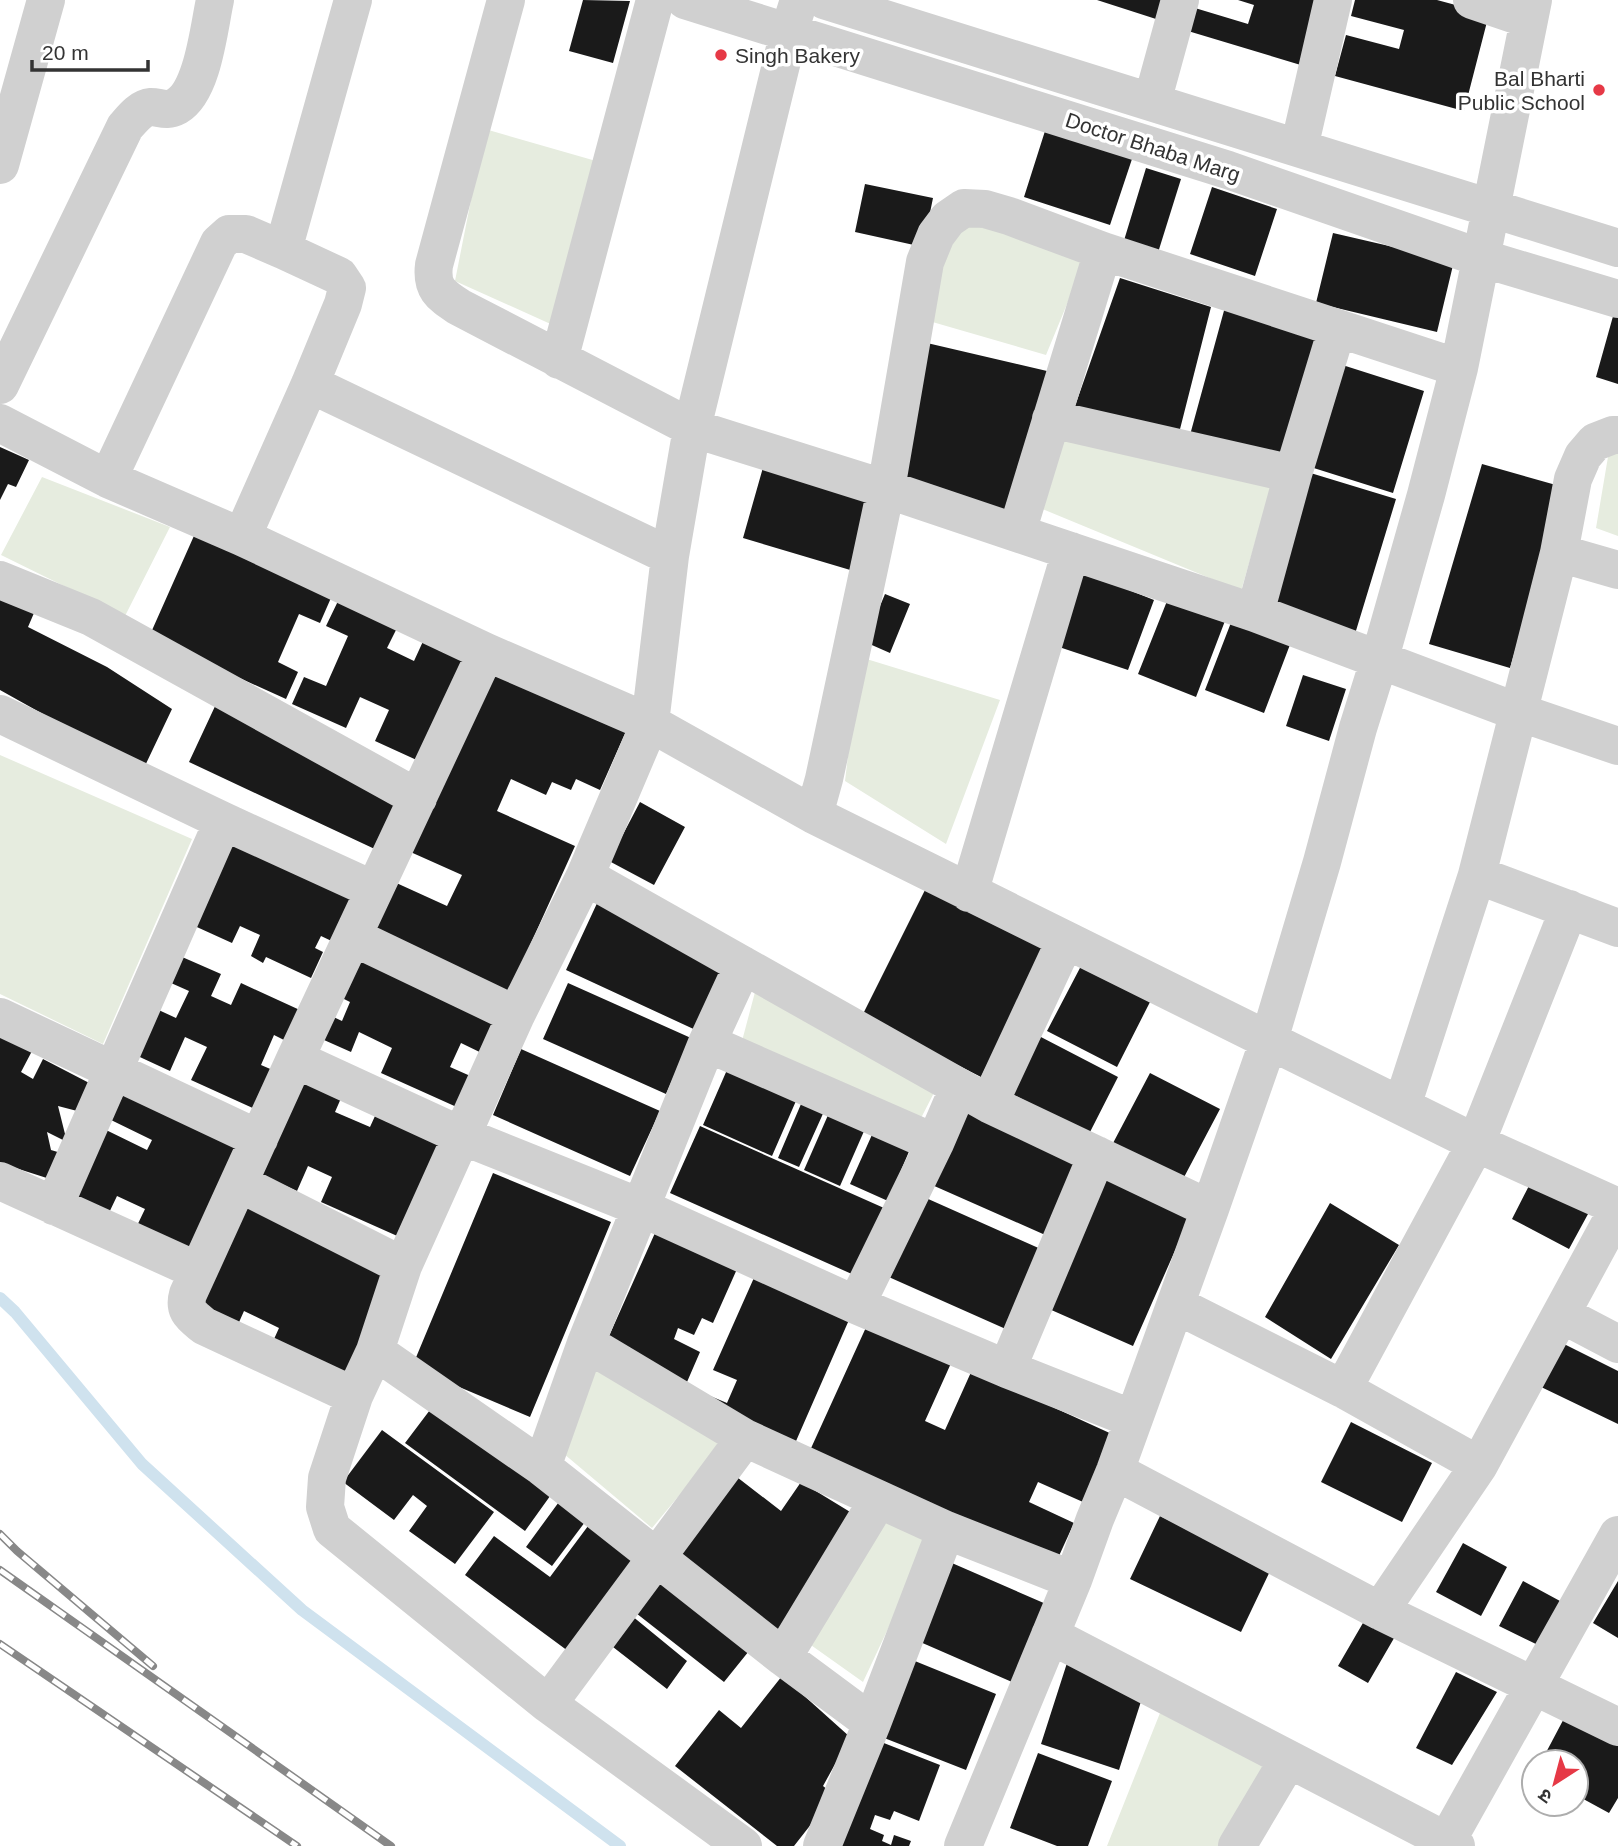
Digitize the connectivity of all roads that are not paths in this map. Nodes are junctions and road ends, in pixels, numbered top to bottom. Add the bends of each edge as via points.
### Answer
1 (47, 0) edge
2 (215, 0) edge
3 (353, 0) edge
4 (506, 0) edge
5 (655, 0) edge
6 (685, 0) edge
7 (1180, 0) edge
8 (1333, 0) edge
9 (1472, 0) edge
10 (847, 4) edge
11 (1531, 10) edge
12 (794, 16) edge
13 (844, 50) junction
14 (1152, 102) junction
15 (1299, 148) junction
16 (0, 165) edge
17 (1492, 209) junction
18 (1618, 248) edge
19 (284, 250) junction
20 (1103, 251) junction
21 (1481, 258) junction
22 (1618, 299) edge
23 (1337, 329) junction
24 (559, 360) junction
25 (1459, 368) junction
26 (310, 384) junction
27 (0, 385) edge
28 (1051, 419) junction
29 (0, 423) edge
30 (692, 428) junction
31 (1618, 435) edge
32 (1293, 474) junction
33 (108, 479) junction
34 (886, 489) junction
35 (1017, 532) junction
36 (242, 537) junction
37 (1071, 551) junction
38 (1559, 553) junction
39 (670, 556) junction
40 (1618, 570) edge
41 (0, 580) edge
42 (1255, 613) junction
43 (486, 652) junction
44 (1380, 661) junction
45 (1518, 712) junction
46 (0, 714) edge
47 (650, 723) junction
48 (1618, 746) edge
49 (418, 798) junction
50 (814, 815) junction
51 (223, 821) junction
52 (1477, 874) junction
53 (585, 876) junction
54 (374, 890) junction
55 (969, 892) junction
56 (1569, 909) junction
57 (1618, 928) edge
58 (353, 937) junction
59 (1065, 941) junction
60 (743, 965) junction
61 (516, 1015) junction
62 (0, 1017) edge
63 (1269, 1040) junction
64 (707, 1043) junction
65 (295, 1059) junction
66 (114, 1071) junction
67 (974, 1096) junction
68 (1402, 1106) junction
69 (460, 1135) junction
70 (259, 1139) junction
71 (935, 1143) junction
72 (1476, 1143) junction
73 (1097, 1155) junction
74 (0, 1181) edge
75 (239, 1183) junction
76 (54, 1206) junction
77 (642, 1208) junction
78 (1618, 1208) edge
79 (1210, 1209) junction
80 (403, 1266) junction
81 (198, 1271) junction
82 (856, 1305) junction
83 (1176, 1305) junction
84 (1561, 1314) junction
85 (586, 1343) junction
86 (1618, 1344) edge
87 (374, 1351) junction
88 (1007, 1369) junction
89 (1343, 1389) junction
90 (354, 1396) junction
91 (1133, 1419) junction
92 (745, 1438) junction
93 (1479, 1465) junction
94 (542, 1468) junction
95 (1115, 1471) junction
96 (878, 1500) junction
97 (946, 1530) junction
98 (1615, 1545) edge
99 (657, 1558) junction
100 (1073, 1580) junction
101 (1380, 1611) junction
102 (1050, 1635) junction
103 (783, 1657) junction
104 (1534, 1685) junction
105 (548, 1704) junction
106 (872, 1723) junction
107 (1618, 1727) edge
108 (1288, 1760) junction
109 (1449, 1845) edge
110 (743, 1846) edge
111 (822, 1846) edge
112 (963, 1846) edge
113 (1237, 1846) edge

1 - 16 street
2 - 27 street via 191,93 177,106 150,107 138,113 125,127
3 - 19 street
4 - 24 street via 432,278 440,294 459,307
5 - 24 street
6 - 12 street, Doctor Bhaba Marg
7 - 14 street
8 - 15 street
9 - 11 street
10 - 13 street
10 - 14 street, Doctor Bhaba Marg
11 - 17 street
12 - 13 street, Doctor Bhaba Marg
12 - 30 street
13 - 21 street, Doctor Bhaba Marg via 1228,170
14 - 15 street, Doctor Bhaba Marg
15 - 17 street, Doctor Bhaba Marg
17 - 18 street, Doctor Bhaba Marg
17 - 21 street
19 - 26 street via 338,276 347,288
19 - 33 street via 246,234 229,234 219,243
20 - 23 street
20 - 28 street
20 - 34 street via 985,209 964,208 948,219 925,262
21 - 22 street, Doctor Bhaba Marg
21 - 25 street
23 - 25 street
23 - 32 street
24 - 30 street
25 - 44 street
26 - 36 street
26 - 39 street
28 - 32 street
28 - 35 street
29 - 33 street
30 - 34 street
30 - 39 street
31 - 38 street via 1595,442 1583,456 1573,479
32 - 42 street
33 - 36 street
34 - 35 street
34 - 50 street
35 - 37 street
36 - 43 street
37 - 42 street
37 - 55 street
38 - 40 street
38 - 45 street
39 - 47 street
41 - 49 street via 91,617
42 - 44 street
43 - 47 street
43 - 49 street
44 - 45 street
44 - 63 street
45 - 48 street
45 - 52 street
46 - 51 street
47 - 50 street
47 - 53 street
49 - 54 street
50 - 55 street
51 - 54 street
51 - 66 street
52 - 56 street
52 - 68 street
53 - 60 street
53 - 61 street
54 - 58 street
55 - 59 street
56 - 57 street
56 - 72 street
58 - 61 street
58 - 65 street
59 - 63 street
59 - 67 street
60 - 64 street
60 - 67 street
61 - 69 street
62 - 66 street
63 - 68 street
63 - 79 street
64 - 71 street
64 - 77 street
65 - 69 street
65 - 70 street
66 - 70 street
66 - 76 street
67 - 71 street
67 - 73 street
68 - 72 street
69 - 77 street
69 - 80 street
70 - 75 street
71 - 82 street
72 - 78 street
72 - 89 street
73 - 79 street
73 - 88 street
74 - 76 street
75 - 80 street
75 - 81 street
76 - 81 street
77 - 82 street
77 - 85 street
78 - 84 street
79 - 83 street
80 - 87 street
81 - 90 street via 185,1304 204,1326
82 - 88 street
83 - 89 street
83 - 91 street
84 - 86 street
84 - 93 street
85 - 92 street
85 - 94 street
87 - 90 street
87 - 94 street
88 - 91 street
89 - 93 street
90 - 105 street via 327,1478 325,1507 332,1529
91 - 95 street
92 - 96 street
92 - 99 street
93 - 101 street
94 - 99 street
95 - 100 street
95 - 101 street
96 - 97 street
96 - 103 street
97 - 100 street
97 - 106 street
98 - 104 street
99 - 103 street
99 - 105 street
100 - 102 street
101 - 104 street
102 - 108 street
102 - 112 street
103 - 106 street
104 - 107 street
104 - 109 street
105 - 110 street
106 - 111 street
108 - 109 street
108 - 113 street

